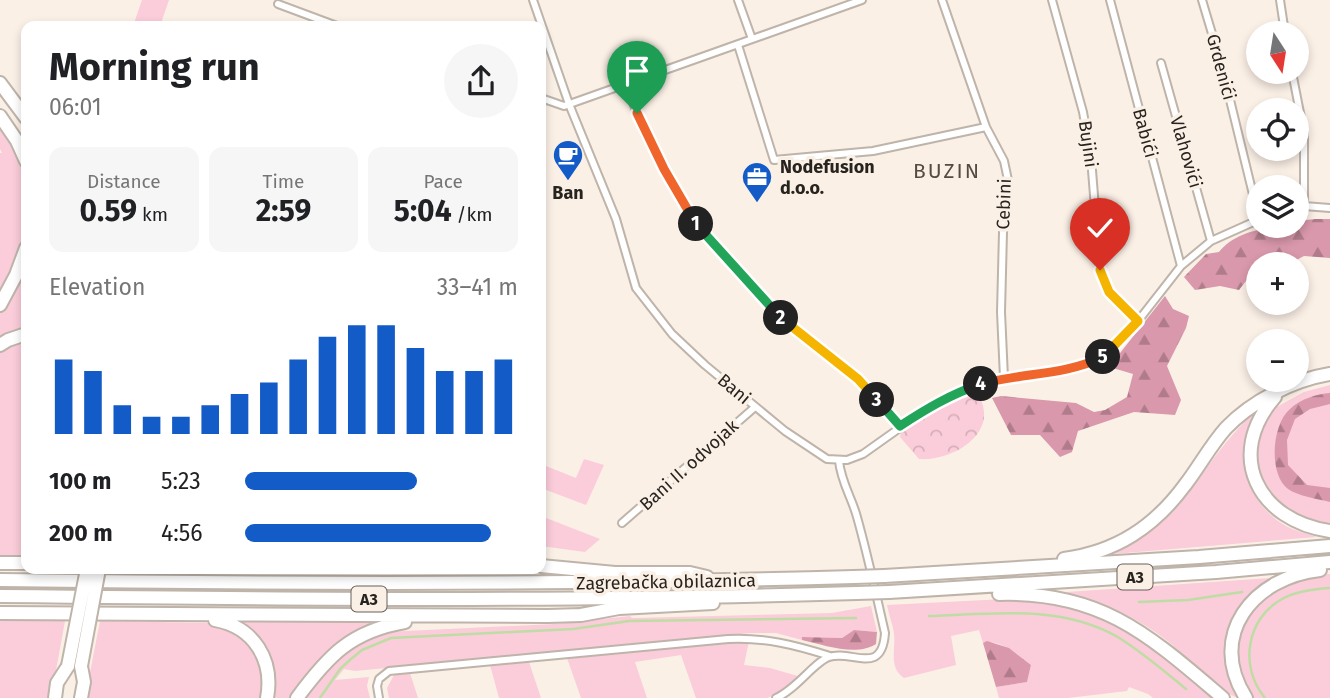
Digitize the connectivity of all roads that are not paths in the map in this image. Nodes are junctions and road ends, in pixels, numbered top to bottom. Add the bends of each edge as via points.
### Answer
1 (533, 0) edge
2 (738, 0) edge
3 (862, 0) edge
4 (942, 0) edge
5 (1052, 0) edge
6 (1110, 0) edge
7 (1202, 0) edge
8 (1280, 0) edge
9 (278, 4) dead end
10 (324, 21) edge
11 (540, 21) edge
12 (1283, 21) edge
13 (546, 38) edge
14 (752, 39) junction
15 (738, 45) junction
16 (1161, 63) dead end
17 (0, 83) edge
18 (1294, 84) edge
19 (626, 85) junction
20 (546, 100) edge
21 (0, 104) edge
22 (569, 104) junction
23 (21, 111) edge
24 (0, 116) edge
25 (986, 127) junction
26 (21, 135) edge
27 (21, 150) edge
28 (1248, 175) edge
29 (1302, 175) edge
30 (1309, 207) edge
31 (1330, 208) edge
32 (1246, 223) edge
33 (1211, 241) junction
34 (21, 259) edge
35 (1181, 265) junction
36 (0, 305) edge
37 (1138, 321) junction
38 (21, 336) edge
39 (0, 345) edge
40 (1330, 374) edge
41 (1004, 378) junction
42 (1309, 380) edge
43 (1279, 392) edge
44 (1281, 392) edge
45 (755, 407) junction
46 (900, 426) junction
47 (839, 461) junction
48 (622, 523) dead end
49 (1330, 531) edge
50 (1330, 546) edge
51 (1330, 562) edge
52 (0, 563) edge
53 (21, 563) edge
54 (546, 566) edge
55 (1330, 569) edge
56 (975, 572) junction
57 (86, 574) edge
58 (98, 574) edge
59 (0, 580) edge
60 (717, 581) junction
61 (939, 589) junction
62 (0, 596) edge
63 (737, 597) junction
64 (0, 614) edge
65 (163, 614) junction
66 (450, 617) junction
67 (830, 656) junction
68 (74, 666) junction
69 (55, 698) edge
70 (62, 698) edge
71 (75, 698) edge
72 (82, 698) edge
73 (267, 698) edge
74 (297, 698) edge
75 (379, 698) edge
76 (776, 698) edge
77 (1223, 698) edge
78 (1246, 698) edge

1 - 11 street, Bani
2 - 14 street
3 - 14 street
4 - 25 street, Cebini
5 - 37 street, Bujini via 1083,112 1100,270 1109,292
6 - 35 street, Babići
7 - 28 street, Grdenići
8 - 12 street
9 - 10 street
13 - 22 street, Bani
14 - 15 street
15 - 19 street
15 - 25 street via 774,160 873,151
16 - 33 street, Vlahovići
17 - 23 highway
18 - 29 street via 1304,133
19 - 22 street
19 - 46 street via 645,134 694,222 778,316 858,379
20 - 22 street
21 - 26 highway
22 - 45 street, Bani via 616,219 636,288 673,334
24 - 27 highway
25 - 41 street, Cebini via 1004,161 1008,180 1003,232
30 - 31 street
32 - 33 street
33 - 35 street
34 - 36 highway
35 - 37 street
37 - 41 street via 1105,356 1092,362
38 - 39 highway
40 - 42 highway
41 - 46 street via 960,391
43 - 56 highway via 1252,406 1226,429 1168,506 1135,535 1084,556 1004,564
44 - 49 highway via 1266,407 1254,431 1251,458 1255,480 1282,515
45 - 47 street, Bani via 823,457
45 - 48 street, Bani II. odvojak
46 - 47 street via 863,454
47 - 67 street via 885,633 881,651 873,657
50 - 56 highway, Zagrebačka obilaznica / A3
51 - 61 highway, Zagrebačka obilaznica / A3
52 - 53 highway
54 - 60 highway via 690,573
55 - 78 highway via 1272,584 1242,614 1233,638 1232,660
56 - 60 highway, Zagrebačka obilaznica / A3, bridge
57 - 68 highway, bridge
58 - 68 highway, bridge
59 - 60 highway, Zagrebačka obilaznica / A3
61 - 63 highway, Zagrebačka obilaznica / A3, bridge
61 - 77 highway via 966,595 1028,595 1098,610 1144,633
62 - 63 highway, Zagrebačka obilaznica / A3
63 - 66 highway via 695,606 619,608 571,615
64 - 65 highway
65 - 66 highway
65 - 73 highway via 223,621 242,629 264,655
66 - 74 highway via 402,622 363,633 334,652
67 - 75 street via 766,639 714,640 389,671 379,679
67 - 76 street
68 - 69 highway via 57,683
68 - 70 highway
68 - 71 highway
68 - 72 highway via 84,682

